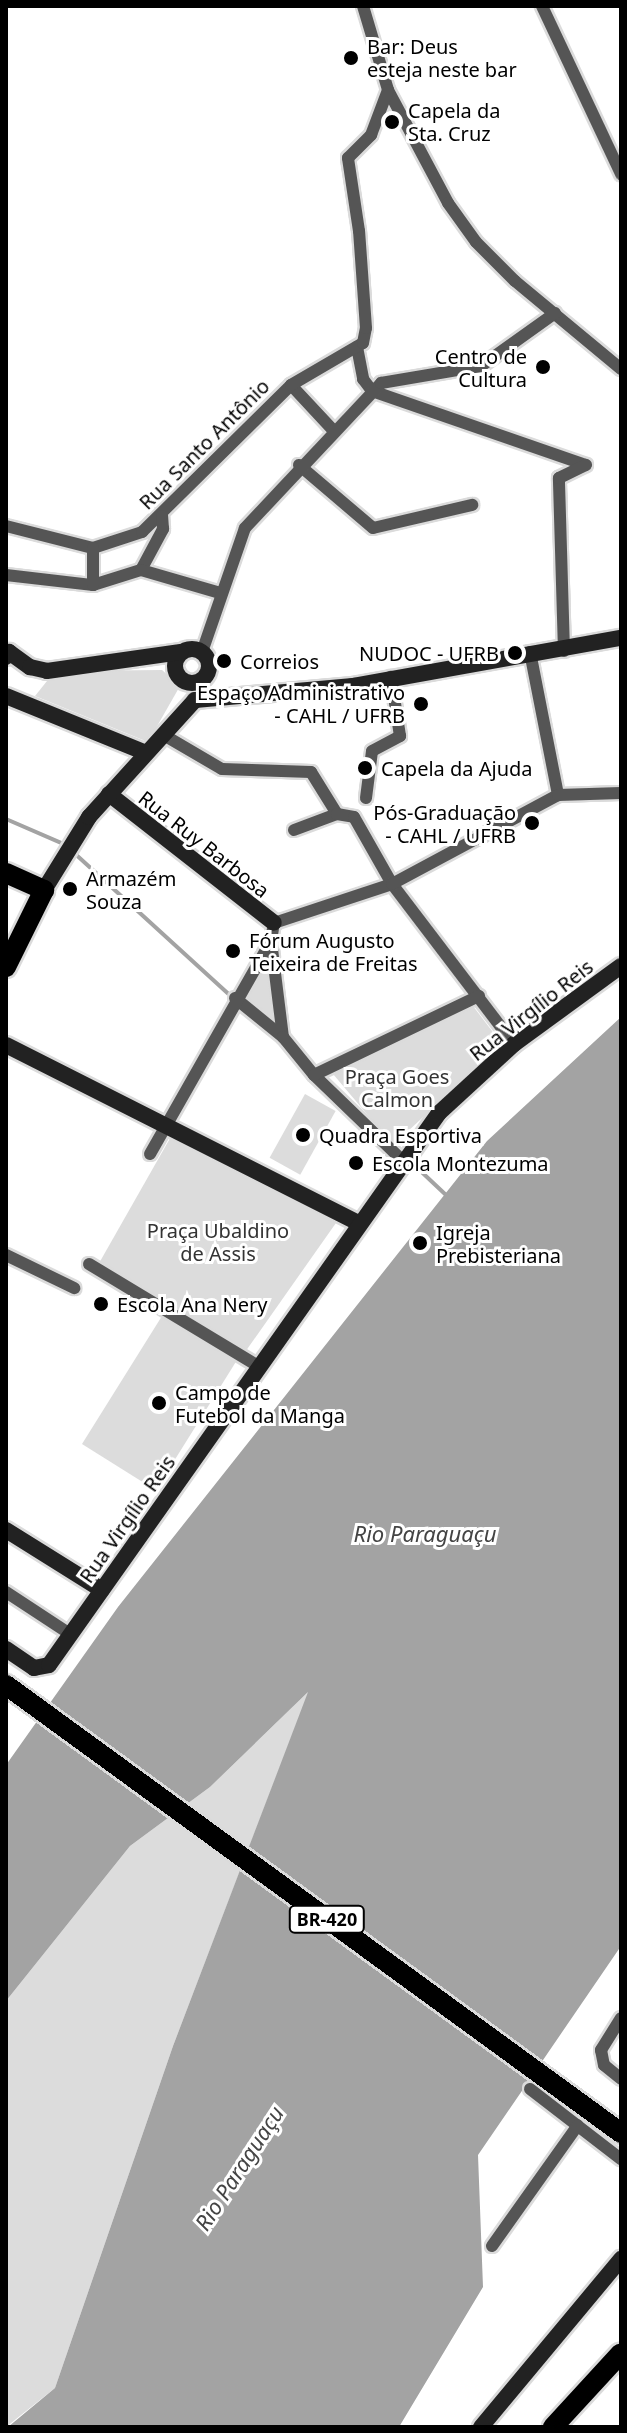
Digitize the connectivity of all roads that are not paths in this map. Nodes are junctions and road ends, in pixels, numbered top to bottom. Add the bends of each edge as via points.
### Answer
1 (363, 6) edge
2 (542, 6) edge
3 (388, 90) junction
4 (621, 174) edge
5 (555, 313) junction
6 (357, 347) junction
7 (621, 369) edge
8 (291, 385) junction
9 (372, 391) junction
10 (333, 430) junction
11 (558, 455) junction
12 (299, 465) junction
13 (559, 478) junction
14 (472, 505) dead end
15 (162, 516) junction
16 (6, 526) edge
17 (93, 548) junction
18 (141, 570) junction
19 (6, 575) edge
20 (93, 585) junction
21 (220, 593) junction
22 (621, 638) edge
23 (564, 651) junction
24 (181, 652) junction
25 (202, 652) junction
26 (530, 652) junction
27 (7, 653) edge
28 (391, 677) junction
29 (189, 683) junction
30 (6, 696) edge
31 (195, 700) junction
32 (162, 734) junction
33 (144, 752) junction
34 (621, 793) edge
35 (109, 794) junction
36 (558, 795) junction
37 (366, 798) dead end
38 (342, 815) junction
39 (294, 830) dead end
40 (6, 873) edge
41 (392, 884) junction
42 (44, 890) junction
43 (274, 923) junction
44 (271, 941) junction
45 (12, 942) edge
46 (621, 966) edge
47 (6, 967) edge
48 (479, 996) junction
49 (235, 998) junction
50 (283, 1037) junction
51 (514, 1044) junction
52 (6, 1045) edge
53 (314, 1075) junction
54 (167, 1123) junction
55 (150, 1154) dead end
56 (402, 1160) junction
57 (359, 1223) junction
58 (6, 1255) edge
59 (89, 1264) dead end
60 (74, 1288) dead end
61 (258, 1366) junction
62 (7, 1533) edge
63 (102, 1590) junction
64 (6, 1592) edge
65 (70, 1634) junction
66 (6, 1649) edge
67 (6, 1685) edge
68 (621, 2018) edge
69 (621, 2079) edge
70 (530, 2089) dead end
71 (578, 2125) junction
72 (621, 2133) edge
73 (621, 2159) edge
74 (492, 2246) dead end
75 (621, 2259) edge
76 (621, 2353) edge
77 (481, 2427) edge
78 (553, 2427) edge

1 - 3 street
2 - 4 street
3 - 5 street via 448,203 476,242
3 - 6 street via 371,135 348,158 366,328
5 - 7 street
5 - 9 street via 481,366 390,379
6 - 8 street, Rua Santo Antônio
6 - 9 street via 363,379
8 - 10 street
8 - 15 street, Rua Santo Antônio
9 - 10 street
9 - 11 street
10 - 12 street
11 - 13 street
11 - 13 street via 586,465
12 - 14 street via 373,528
12 - 21 street via 245,528
13 - 23 street
15 - 17 street, Rua Santo Antônio via 142,532
15 - 18 street via 163,529
16 - 17 street
17 - 20 street
18 - 20 street
18 - 21 street
19 - 20 street
21 - 25 street
22 - 23 street
23 - 26 street
24 - 25 street
24 - 27 street via 47,671
24 - 29 street via 177,673
25 - 29 street via 210,668 206,677
26 - 28 street
26 - 36 street
28 - 31 street via 309,692
28 - 37 street via 399,740 372,751
29 - 31 street
30 - 33 street
31 - 32 street
32 - 33 street
32 - 38 street via 222,769 313,775
33 - 35 street
34 - 36 street
35 - 42 street
35 - 43 street, Rua Ruy Barbosa
36 - 41 street
38 - 39 street
38 - 41 street
40 - 42 main road
41 - 43 street
41 - 48 street
42 - 45 main road
43 - 44 street
44 - 49 street
44 - 50 street
45 - 47 main road
46 - 51 street, Rua Virgílio Reis
48 - 51 street
48 - 53 street
49 - 50 street
49 - 54 street
50 - 53 street
51 - 56 street, Rua Virgílio Reis via 439,1113
52 - 54 street
53 - 56 street
54 - 55 street
54 - 57 street
56 - 57 street, Rua Virgílio Reis
57 - 61 street, Rua Virgílio Reis
58 - 60 street
59 - 61 street
61 - 63 street, Rua Virgílio Reis
62 - 63 street
63 - 65 street, Rua Virgílio Reis
64 - 65 street
65 - 66 street, Rua Virgílio Reis via 45,1668 34,1668
67 - 72 main road, BR-420
68 - 69 street via 601,2050 604,2065
70 - 71 street
71 - 73 street
71 - 74 street
75 - 77 street
76 - 78 main road

